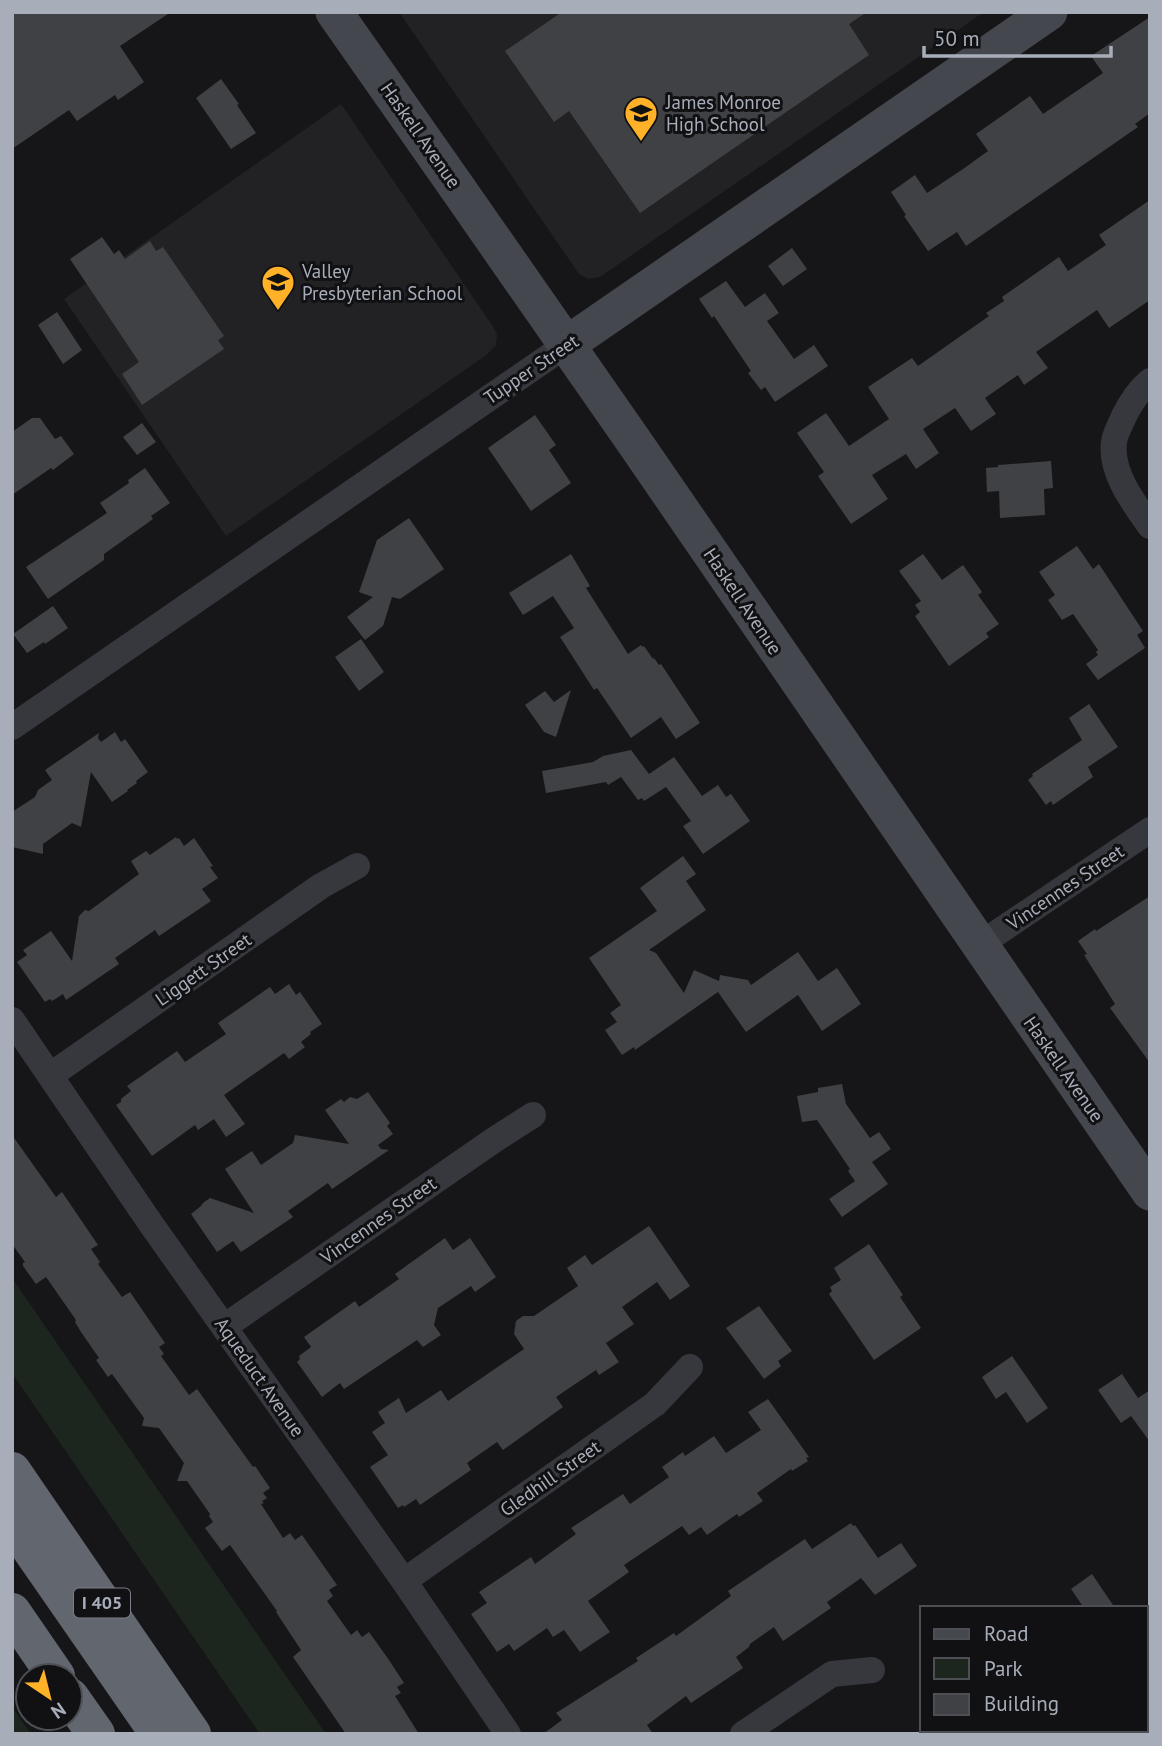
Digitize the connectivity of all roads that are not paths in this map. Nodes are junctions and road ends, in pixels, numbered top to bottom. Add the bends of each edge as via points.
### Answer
1 (334, 12) edge
2 (1049, 12) edge
3 (566, 345) junction
4 (1150, 381) edge
5 (1150, 526) edge
6 (12, 726) edge
7 (1150, 830) edge
8 (357, 866) dead end
9 (979, 945) junction
10 (12, 1020) edge
11 (51, 1075) junction
12 (533, 1115) dead end
13 (1150, 1192) edge
14 (224, 1327) junction
15 (690, 1367) dead end
16 (12, 1471) edge
17 (12, 1522) edge
18 (12, 1552) edge
19 (404, 1581) junction
20 (12, 1612) edge
21 (46, 1662) edge
22 (872, 1670) dead end
23 (84, 1717) edge
24 (96, 1734) edge
25 (138, 1734) edge
26 (159, 1734) edge
27 (192, 1734) edge
28 (508, 1734) edge
29 (743, 1734) edge

1 - 3 main road, Haskell Avenue
2 - 3 main road, Tupper Street
3 - 6 street, Tupper Street
3 - 9 main road, Haskell Avenue
4 - 5 street via 1127,411 1114,440 1120,476
7 - 9 street, Vincennes Street
8 - 11 street, Liggett Street via 321,886
9 - 13 main road, Haskell Avenue
10 - 11 street, Aqueduct Avenue
11 - 14 street, Aqueduct Avenue
12 - 14 street, Vincennes Street
14 - 19 street, Aqueduct Avenue
15 - 19 street, Gledhill Street via 655,1404
16 - 27 highway, I 405
17 - 26 highway
18 - 25 highway
19 - 28 street, Aqueduct Avenue
20 - 21 highway
22 - 29 street via 832,1674
23 - 24 highway

